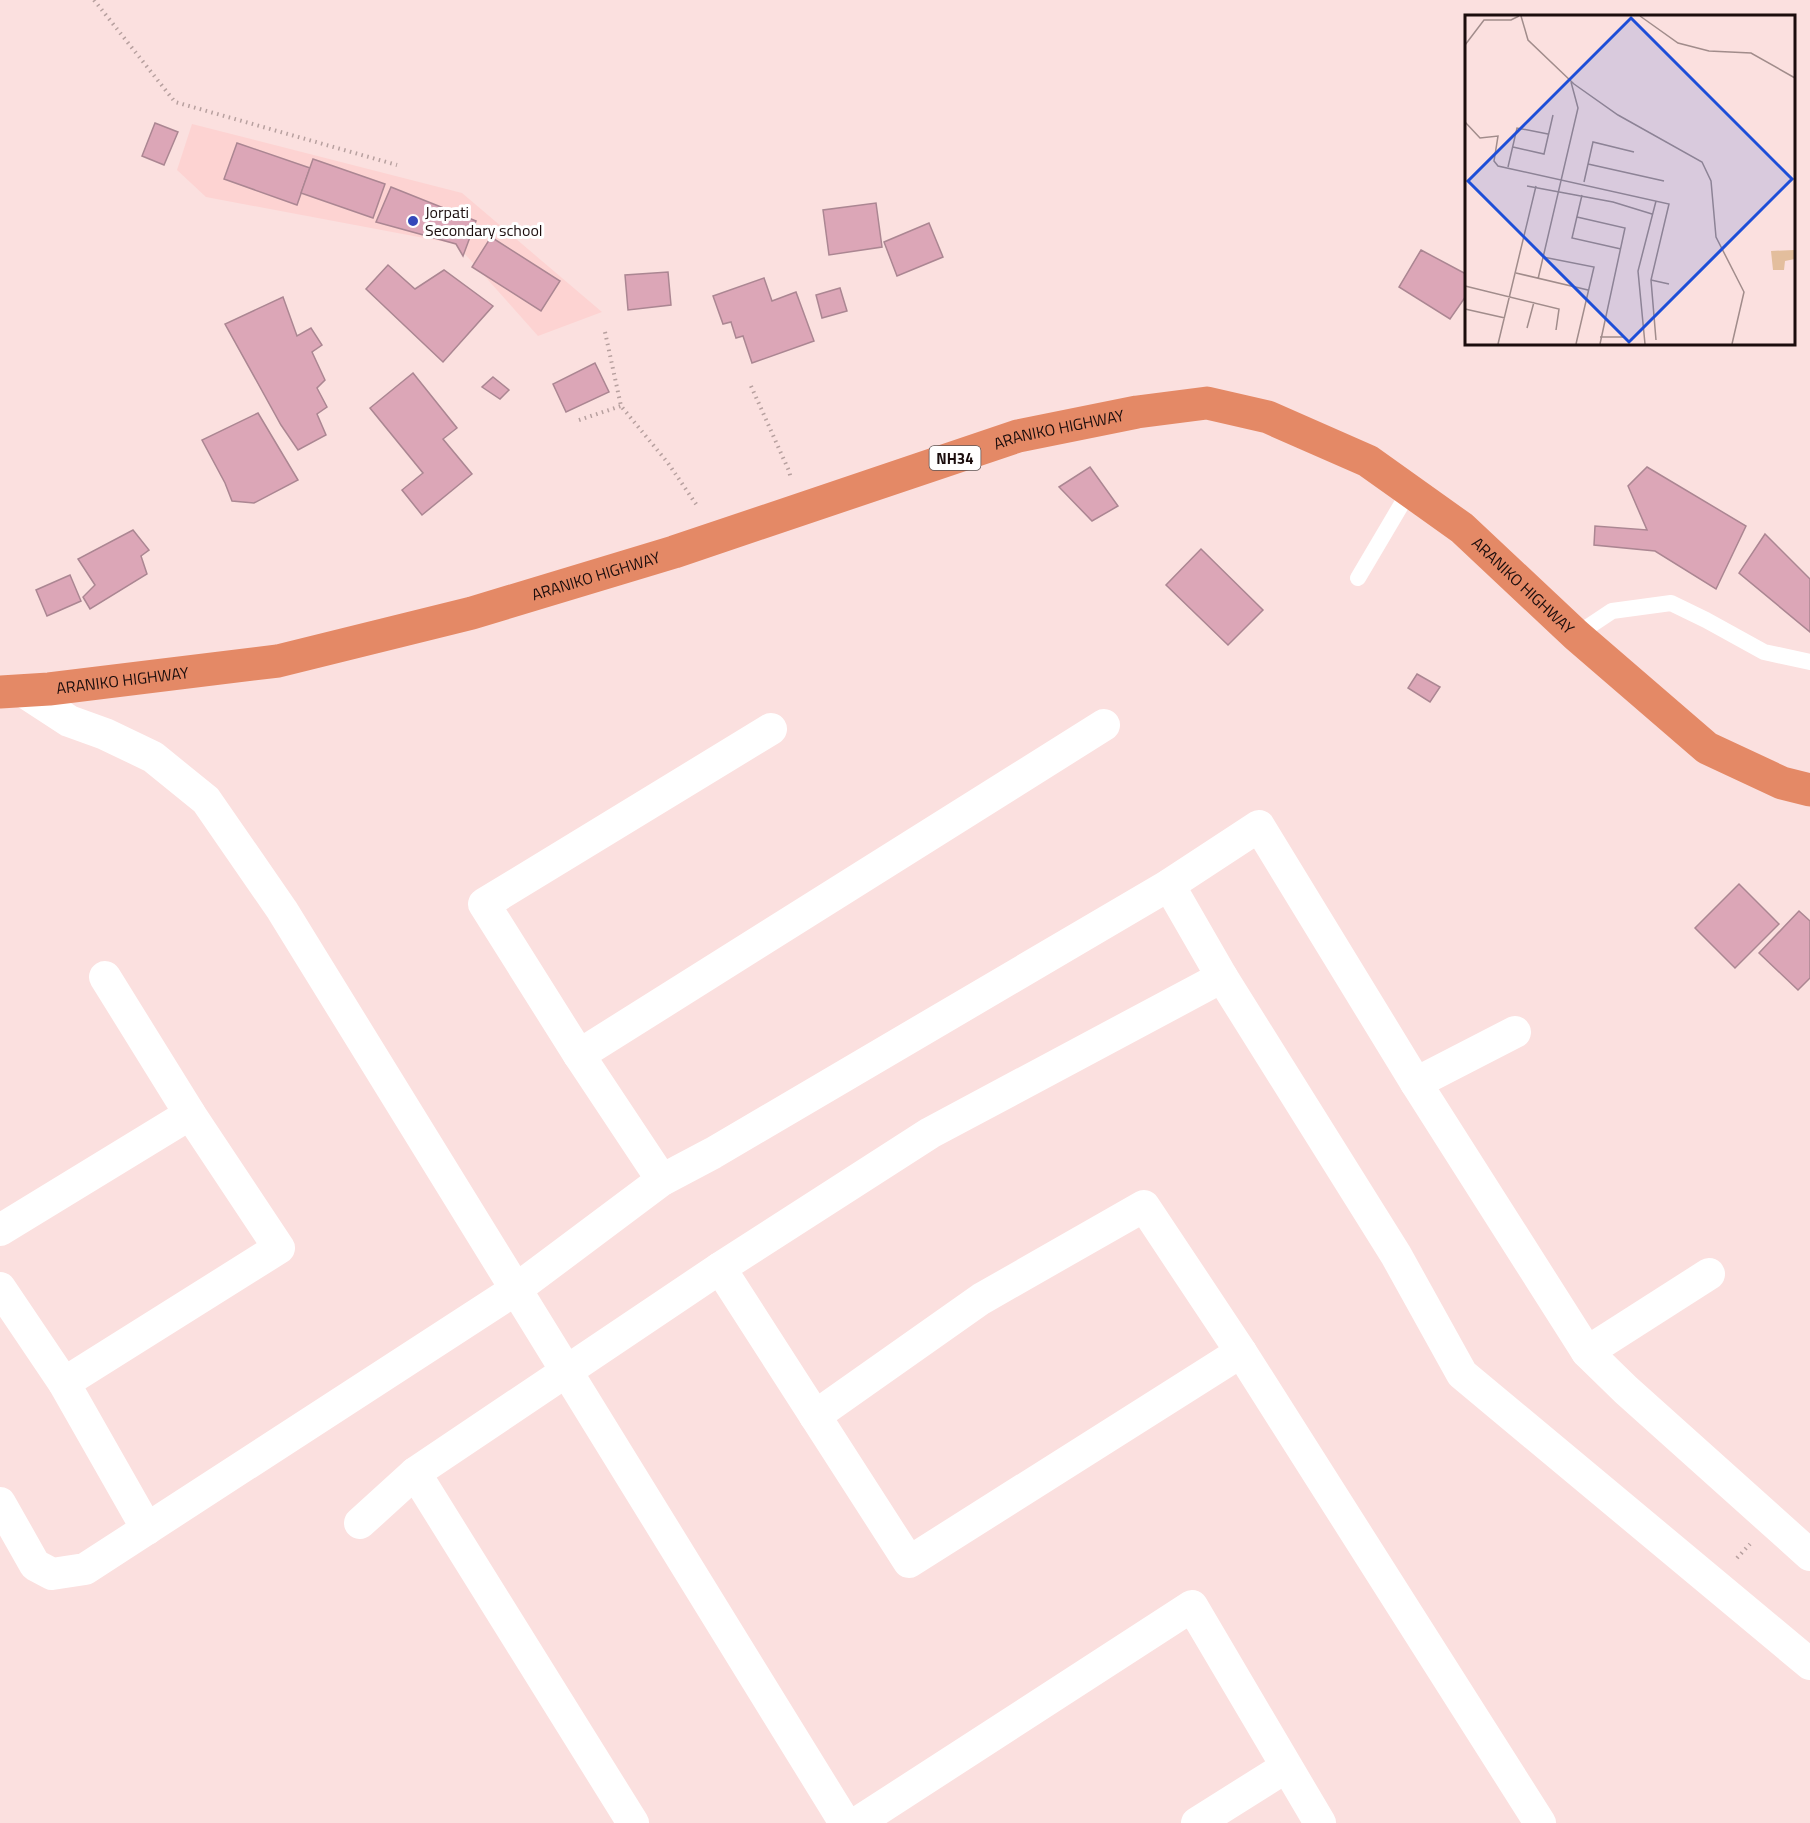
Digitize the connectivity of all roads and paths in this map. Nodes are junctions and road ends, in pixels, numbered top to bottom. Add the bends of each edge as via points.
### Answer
1 (94, 0) edge
2 (397, 165) dead end
3 (605, 332) dead end
4 (751, 386) dead end
5 (621, 406) junction
6 (579, 420) dead end
7 (1410, 490) junction
8 (798, 512) junction
9 (720, 537) junction
10 (1358, 578) dead end
11 (1576, 635) junction
12 (1810, 662) edge
13 (12, 691) edge
14 (1104, 725) dead end
15 (771, 729) dead end
16 (1810, 790) edge
17 (1169, 885) junction
18 (105, 977) dead end
19 (1222, 977) junction
20 (1515, 1032) dead end
21 (579, 1055) junction
22 (1416, 1083) junction
23 (190, 1114) junction
24 (662, 1180) junction
25 (0, 1230) edge
26 (720, 1268) junction
27 (1709, 1274) dead end
28 (0, 1288) edge
29 (515, 1290) junction
30 (1241, 1352) junction
31 (1587, 1352) junction
32 (567, 1372) junction
33 (64, 1383) junction
34 (815, 1416) junction
35 (415, 1473) junction
36 (0, 1503) edge
37 (1771, 1521) junction
38 (360, 1523) dead end
39 (147, 1529) junction
40 (1810, 1555) edge
41 (1714, 1583) junction
42 (1810, 1664) edge
43 (1286, 1767) junction
44 (633, 1823) edge
45 (845, 1823) edge
46 (857, 1823) edge
47 (1197, 1823) edge
48 (1320, 1823) edge
49 (1540, 1823) edge

1 - 2 path via 175,102
3 - 5 path
4 - 8 path via 789,471
5 - 6 path
5 - 9 path via 668,463
7 - 8 highway, ARANIKO HIGHWAY / NH34 via 1368,460 1268,417 1207,403 1137,412 1018,436
7 - 10 lane
7 - 11 highway, ARANIKO HIGHWAY / NH34 via 1462,528
8 - 9 highway, ARANIKO HIGHWAY / NH34
9 - 13 highway, ARANIKO HIGHWAY / NH34 via 472,613 278,660
11 - 12 lane via 1612,611 1671,603 1764,652
11 - 16 highway, ARANIKO HIGHWAY / NH34 via 1707,748 1782,783
13 - 29 street via 69,721 153,757 206,800 282,910
14 - 21 street
15 - 21 street via 484,903
17 - 19 street
17 - 22 street via 1259,826
17 - 24 street
18 - 23 street
19 - 26 street via 930,1133
19 - 41 street via 1395,1255 1462,1374
20 - 22 street
21 - 24 street
22 - 31 street
23 - 25 street
23 - 33 street via 279,1248
24 - 29 street
26 - 32 street
26 - 34 street
27 - 31 street
28 - 33 street
29 - 32 street
29 - 39 street
30 - 34 street via 1144,1206 981,1299
30 - 34 street via 909,1562
30 - 49 street
31 - 37 street
32 - 35 street
32 - 45 street
33 - 39 street
35 - 38 street
35 - 44 street
36 - 39 street via 35,1565 52,1574 85,1569
37 - 40 street
37 - 41 path
41 - 42 street
43 - 46 street via 1192,1606
43 - 47 street
43 - 48 street

